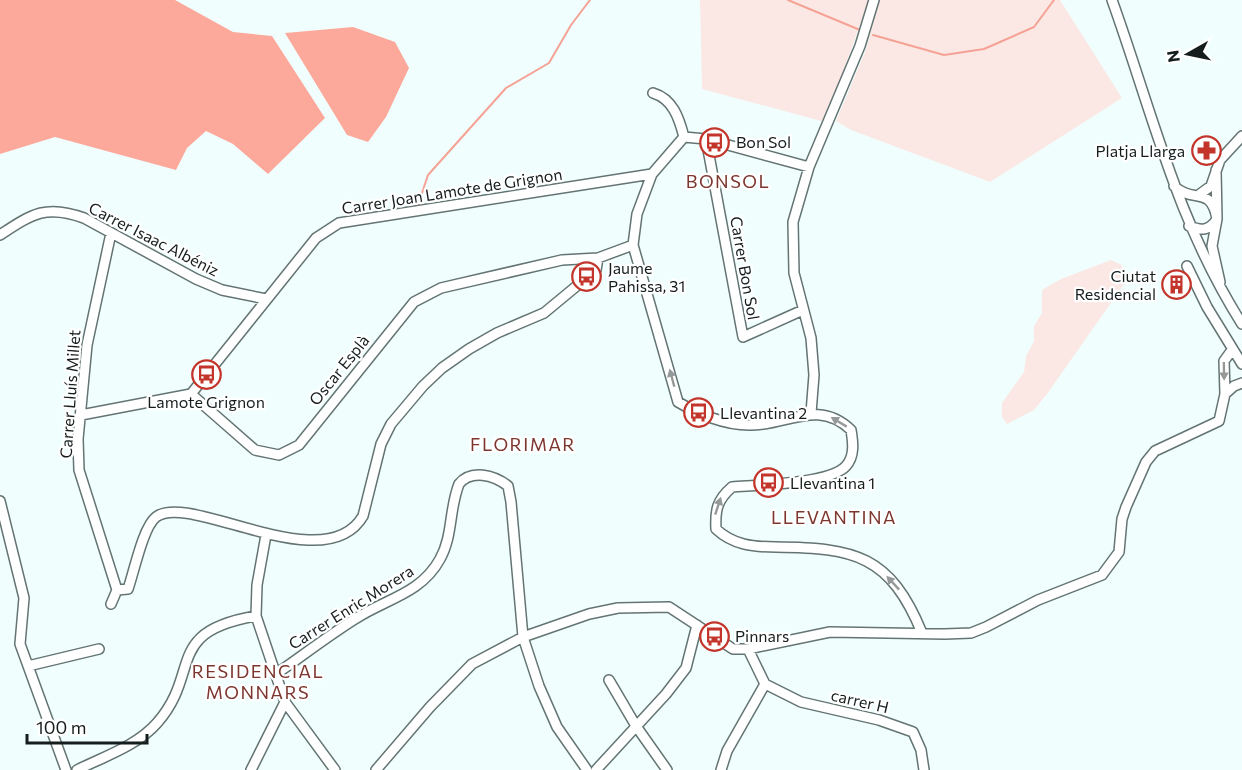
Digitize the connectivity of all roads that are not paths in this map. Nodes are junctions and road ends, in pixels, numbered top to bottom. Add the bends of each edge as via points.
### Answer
1 (874, 0) edge
2 (1112, 0) edge
3 (653, 93) dead end
4 (1242, 136) edge
5 (684, 137) junction
6 (706, 139) junction
7 (809, 167) junction
8 (1216, 170) junction
9 (652, 174) junction
10 (1172, 184) junction
11 (1200, 194) junction
12 (1217, 219) junction
13 (1189, 226) junction
14 (111, 233) junction
15 (0, 235) edge
16 (633, 245) junction
17 (598, 258) junction
18 (1187, 266) dead end
19 (1223, 293) junction
20 (266, 299) junction
21 (803, 310) junction
22 (1242, 324) edge
23 (1232, 350) junction
24 (1242, 364) edge
25 (1242, 383) edge
26 (190, 394) junction
27 (1225, 394) junction
28 (811, 414) junction
29 (81, 415) junction
30 (0, 501) edge
31 (266, 535) junction
32 (117, 590) junction
33 (111, 604) dead end
34 (256, 616) junction
35 (698, 625) junction
36 (922, 633) junction
37 (523, 637) junction
38 (99, 649) dead end
39 (748, 649) junction
40 (28, 666) junction
41 (276, 674) junction
42 (609, 680) dead end
43 (765, 684) junction
44 (285, 702) junction
45 (636, 726) junction
46 (66, 770) edge
47 (77, 770) edge
48 (251, 770) edge
49 (335, 770) edge
50 (376, 770) edge
51 (587, 770) edge
52 (596, 770) edge
53 (667, 770) edge
54 (721, 770) edge
55 (924, 770) edge

1 - 7 street via 860,46
2 - 10 street
3 - 5 street via 664,96 680,118
4 - 8 street via 1228,148
5 - 6 street
5 - 9 street
6 - 7 street
6 - 21 street, Carrer Bon Sol via 742,337
7 - 21 street via 793,222 794,273
8 - 11 street via 1211,186
8 - 12 street
9 - 16 street via 637,214
9 - 20 street, Carrer Joan Lamote de Grignon via 339,223 316,238
10 - 11 street via 1185,194
10 - 13 street
11 - 12 street via 1212,202
12 - 13 street via 1205,230
12 - 19 street via 1212,246
13 - 19 street
14 - 15 street, Carrer Isaac Albéniz via 84,218 55,210 28,217
14 - 20 street, Carrer Isaac Albéniz via 222,290
14 - 29 street, Carrer Lluís Millet via 87,345
16 - 17 street, Oscar Esplà
28 -> 16 street via 748,425 693,411 678,402
17 - 26 street, Oscar Esplà via 562,260 452,286 414,302 298,445 279,455 255,450
17 - 31 street via 596,270 544,313 497,333 442,368 423,386 385,434 363,516 357,525 332,537
18 - 23 street
19 - 22 street
20 - 26 street, Carrer Joan Lamote de Grignon
21 - 28 street via 811,338 814,375
23 - 24 street
23 -> 27 street via 1224,361
25 - 27 street
26 - 29 street
27 - 36 street via 1219,421 1155,451 1146,462 1122,519 1119,552 1102,575 1038,600 971,633
36 -> 28 street via 903,594 864,558 817,547 765,547 729,541 716,529 717,507 732,487 828,477 846,467 852,453 851,430 841,421
29 - 32 street, Carrer Lluís Millet via 79,470
30 - 40 street via 24,598 20,644
31 - 32 street via 178,511 163,513 149,524 128,589
31 - 34 street
32 - 33 street
34 - 41 street
34 - 47 street via 231,620 206,632 187,657 171,701 158,723 131,743
35 - 37 street via 669,607 627,607 589,614
35 - 39 street via 733,649
35 - 45 street via 686,668
36 - 39 street via 830,632
37 - 41 street, Carrer Enric Morera via 508,486 477,475 464,478 459,484 447,545 423,582 357,618
37 - 50 street via 472,664
37 - 51 street via 552,717
38 - 40 street
39 - 43 street
40 - 46 street
41 - 44 street
42 - 45 street
43 - 54 street via 727,751
43 - 55 street, carrer H via 801,702 913,732
44 - 48 street
44 - 49 street
45 - 52 street
45 - 53 street

